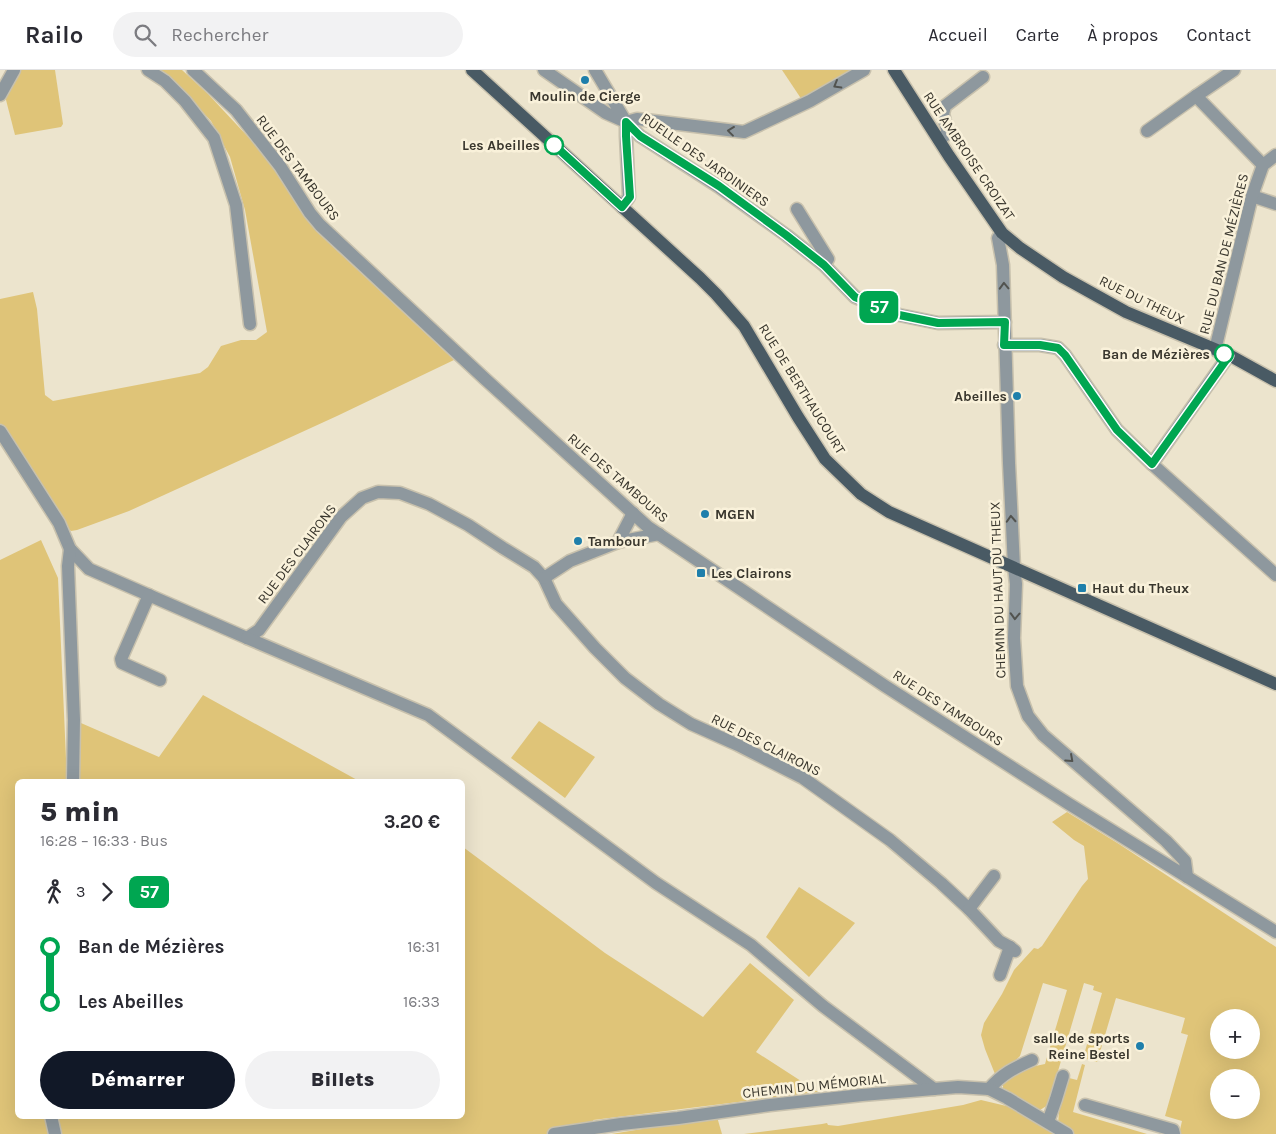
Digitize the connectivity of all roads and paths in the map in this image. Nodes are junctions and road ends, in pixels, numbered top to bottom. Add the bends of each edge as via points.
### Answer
1 (14, 70) edge
2 (148, 70) edge
3 (194, 70) edge
4 (472, 70) edge
5 (544, 70) edge
6 (595, 70) edge
7 (864, 70) edge
8 (894, 70) edge
9 (1234, 70) edge
10 (983, 77) dead end
11 (0, 95) edge
12 (1196, 96) junction
13 (626, 122) junction
14 (1148, 131) dead end
15 (939, 140) junction
16 (1276, 156) edge
17 (1263, 165) junction
18 (1252, 196) junction
19 (1276, 204) edge
20 (622, 207) junction
21 (797, 209) dead end
22 (1002, 233) junction
23 (824, 265) junction
24 (1005, 322) junction
25 (250, 324) dead end
26 (1004, 345) junction
27 (1215, 350) junction
28 (1229, 356) junction
29 (1276, 381) edge
30 (0, 431) edge
31 (1152, 464) junction
32 (633, 513) junction
33 (659, 534) junction
34 (618, 542) junction
35 (70, 550) junction
36 (1014, 567) junction
37 (1276, 575) edge
38 (544, 578) junction
39 (149, 595) junction
40 (247, 638) junction
41 (160, 680) dead end
42 (1276, 684) edge
43 (73, 779) edge
44 (994, 876) dead end
45 (1187, 877) junction
46 (969, 909) junction
47 (1276, 932) edge
48 (1000, 975) dead end
49 (1032, 1060) dead end
50 (1063, 1076) dead end
51 (934, 1089) junction
52 (989, 1089) junction
53 (1085, 1104) dead end
54 (52, 1119) edge
55 (1048, 1122) junction
56 (56, 1134) edge
57 (554, 1134) edge
58 (1067, 1134) edge
59 (1174, 1134) edge

1 - 11 street
2 - 25 street via 165,80 214,138 236,205
3 - 32 street, RUE DES TAMBOURS via 236,110 320,225
4 - 20 main road, RUE DE BERTHAUCOURT
5 - 13 street via 606,113
6 - 13 street
7 -> 13 street via 810,101 744,132 636,120
8 - 15 main road, RUE AMBROISE CROIZAT
9 - 12 street
10 - 15 street via 945,106 943,114 948,134
12 - 14 street
12 - 17 street, RUE DU BAN DE MÉZIÈRES
13 - 20 street via 630,197
13 - 23 street, RUELLE DES JARDINIERS via 640,136 719,186
15 - 22 main road, RUE AMBROISE CROIZAT
16 - 17 street, RUE DU BAN DE MÉZIÈRES
17 - 18 street, RUE DU BAN DE MÉZIÈRES
18 - 19 street
18 - 27 street, RUE DU BAN DE MÉZIÈRES
20 - 36 main road, RUE DE BERTHAUCOURT via 700,278 744,326 825,459 862,494 889,512
21 - 23 street via 828,259
24 -> 22 street, CHEMIN DU HAUT DU THEUX via 1003,265 998,238
22 - 27 main road, RUE DU THEUX via 1063,277 1126,312
23 - 24 street, RUELLE DES JARDINIERS via 855,297 899,315 938,323
24 - 26 street, CHEMIN DU HAUT DU THEUX
26 - 31 street via 1058,348 1117,430
36 -> 26 street, CHEMIN DU HAUT DU THEUX
27 - 28 main road, RUE DU THEUX
28 - 29 main road, RUE DU THEUX
28 - 31 street
30 - 35 street via 59,523
31 - 37 street
32 - 33 street, RUE DES TAMBOURS
32 - 34 street
33 - 34 street
33 - 45 street, RUE DES TAMBOURS via 885,686
34 - 38 street via 570,561
35 - 39 street via 89,569
35 - 43 street
36 - 42 main road, RUE DE BERTHAUCOURT
36 -> 45 street, CHEMIN DU HAUT DU THEUX via 1017,686 1028,716 1043,735 1185,861
38 - 40 street, RUE DES CLAIRONS via 534,567 429,504 400,493 378,492 362,498 341,517 259,630
38 - 46 street, RUE DES CLAIRONS via 556,604 625,678 692,724 803,778 890,840
39 - 40 street
39 - 41 street via 121,659 122,663
40 - 51 street via 428,715 656,883 752,945 823,1006
44 - 46 street
45 - 47 street, RUE DES TAMBOURS
46 - 48 street, RUE DES CLAIRONS via 999,941 1013,949
49 - 52 street via 1011,1069
50 - 55 street
51 - 52 street, CHEMIN DU MÉMORIAL
51 - 57 street, CHEMIN DU MÉMORIAL via 770,1105
52 - 55 street, CHEMIN DU MÉMORIAL
53 - 59 street via 1172,1130
54 - 56 street
55 - 58 street, CHEMIN DU MÉMORIAL

